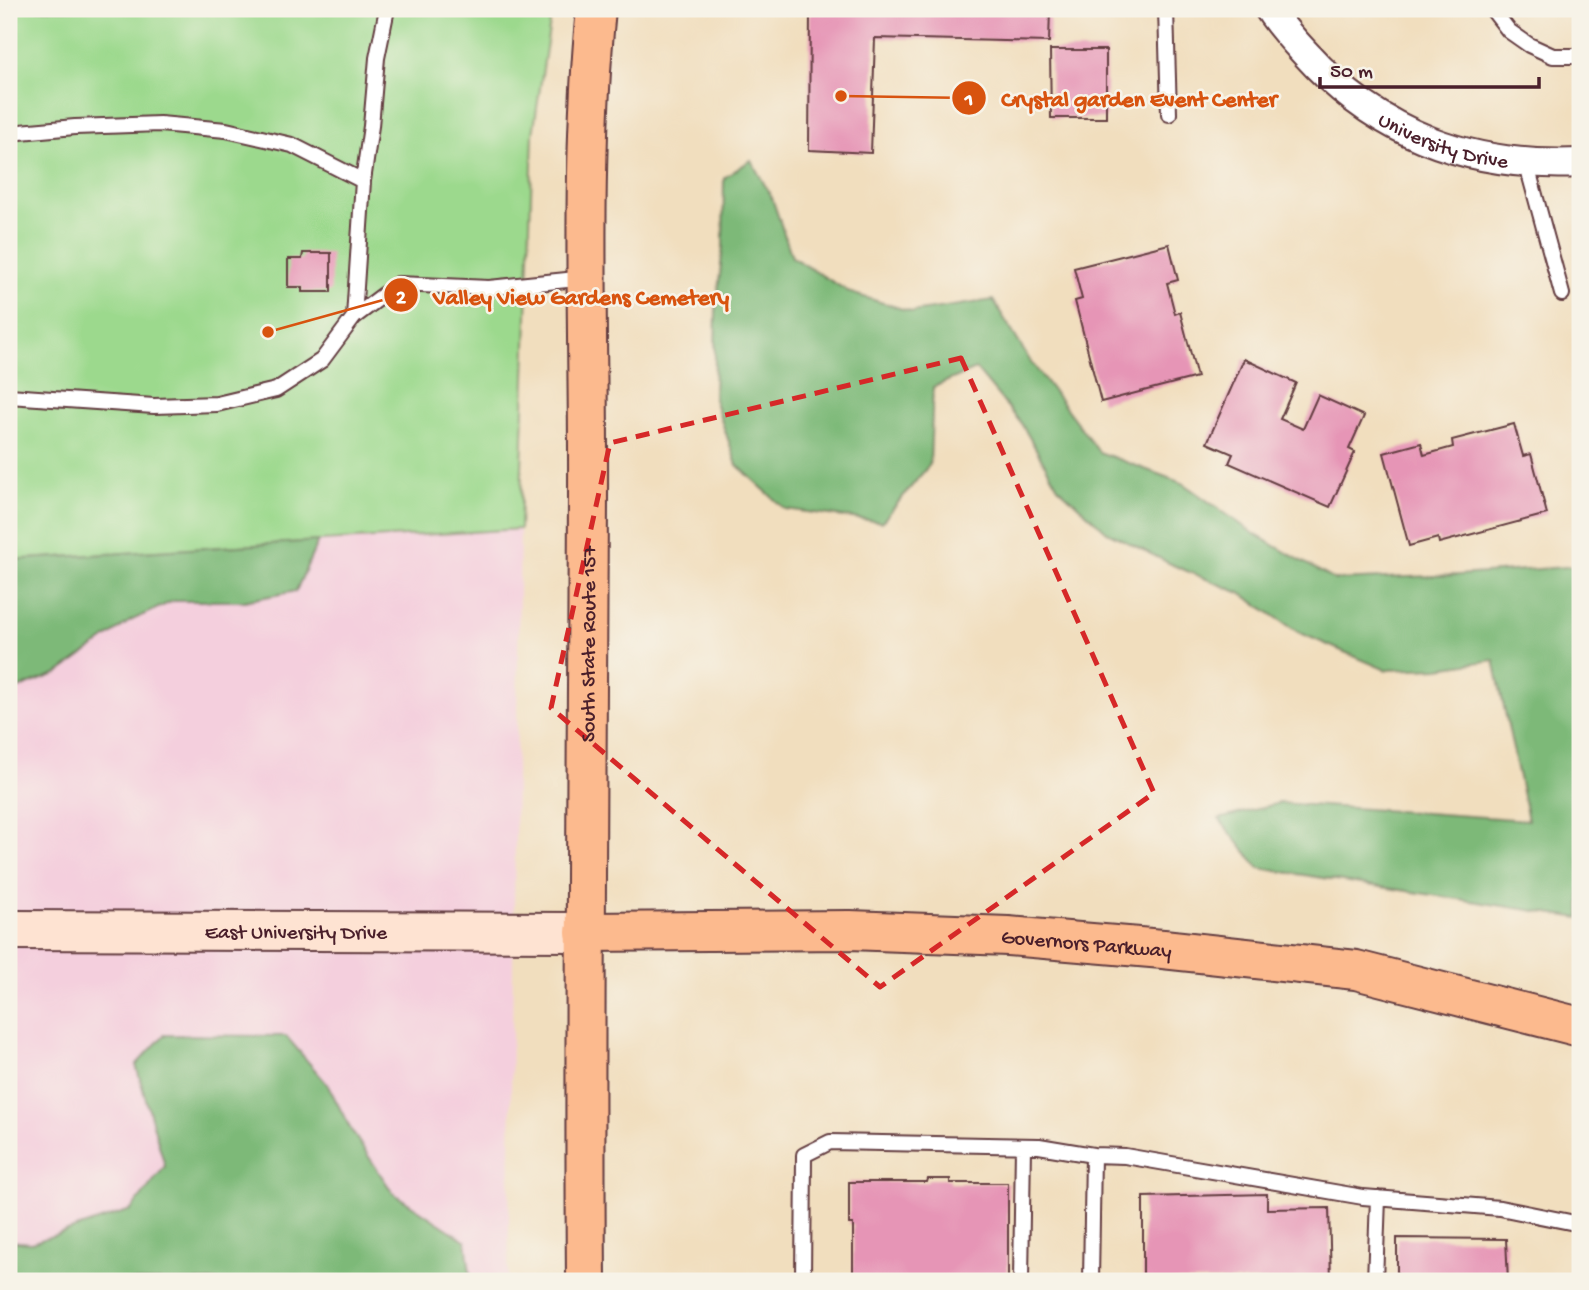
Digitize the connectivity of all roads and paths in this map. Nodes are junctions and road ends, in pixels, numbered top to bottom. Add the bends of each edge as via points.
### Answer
1 (387, 9) edge
2 (596, 9) edge
3 (1166, 9) edge
4 (1269, 9) edge
5 (1492, 9) edge
6 (1580, 56) edge
7 (1169, 114) dead end
8 (9, 133) edge
9 (1526, 162) junction
10 (1580, 163) edge
11 (363, 181) junction
12 (587, 278) junction
13 (1562, 294) dead end
14 (354, 317) junction
15 (9, 396) edge
16 (9, 930) edge
17 (585, 932) junction
18 (1580, 1027) edge
19 (1023, 1146) junction
20 (1093, 1155) junction
21 (1378, 1198) junction
22 (1580, 1224) edge
23 (586, 1281) edge
24 (803, 1281) edge
25 (1021, 1281) edge
26 (1091, 1281) edge
27 (1375, 1281) edge

1 - 11 lane
2 - 12 main road, South State Route 157 via 589,72
3 - 7 lane
4 - 9 street, University Drive via 1324,74 1375,114 1422,139 1491,159
5 - 6 lane via 1509,31 1529,45 1553,55
8 - 11 lane via 160,124 226,130 292,145
9 - 10 street, University Drive
9 - 13 lane
11 - 14 lane
12 - 14 lane via 489,288 398,284
12 - 17 main road, South State Route 157
14 - 15 lane via 322,360 276,390 218,404 154,406
16 - 17 main road, East University Drive
17 - 18 main road, Governors Parkway via 850,930 1008,936 1163,949 1356,970
17 - 23 main road, South State Route 157
19 - 20 lane
19 - 24 lane via 830,1142 804,1155
19 - 25 lane
20 - 21 lane via 1125,1156
20 - 26 lane
21 - 22 lane via 1500,1208
21 - 27 lane

